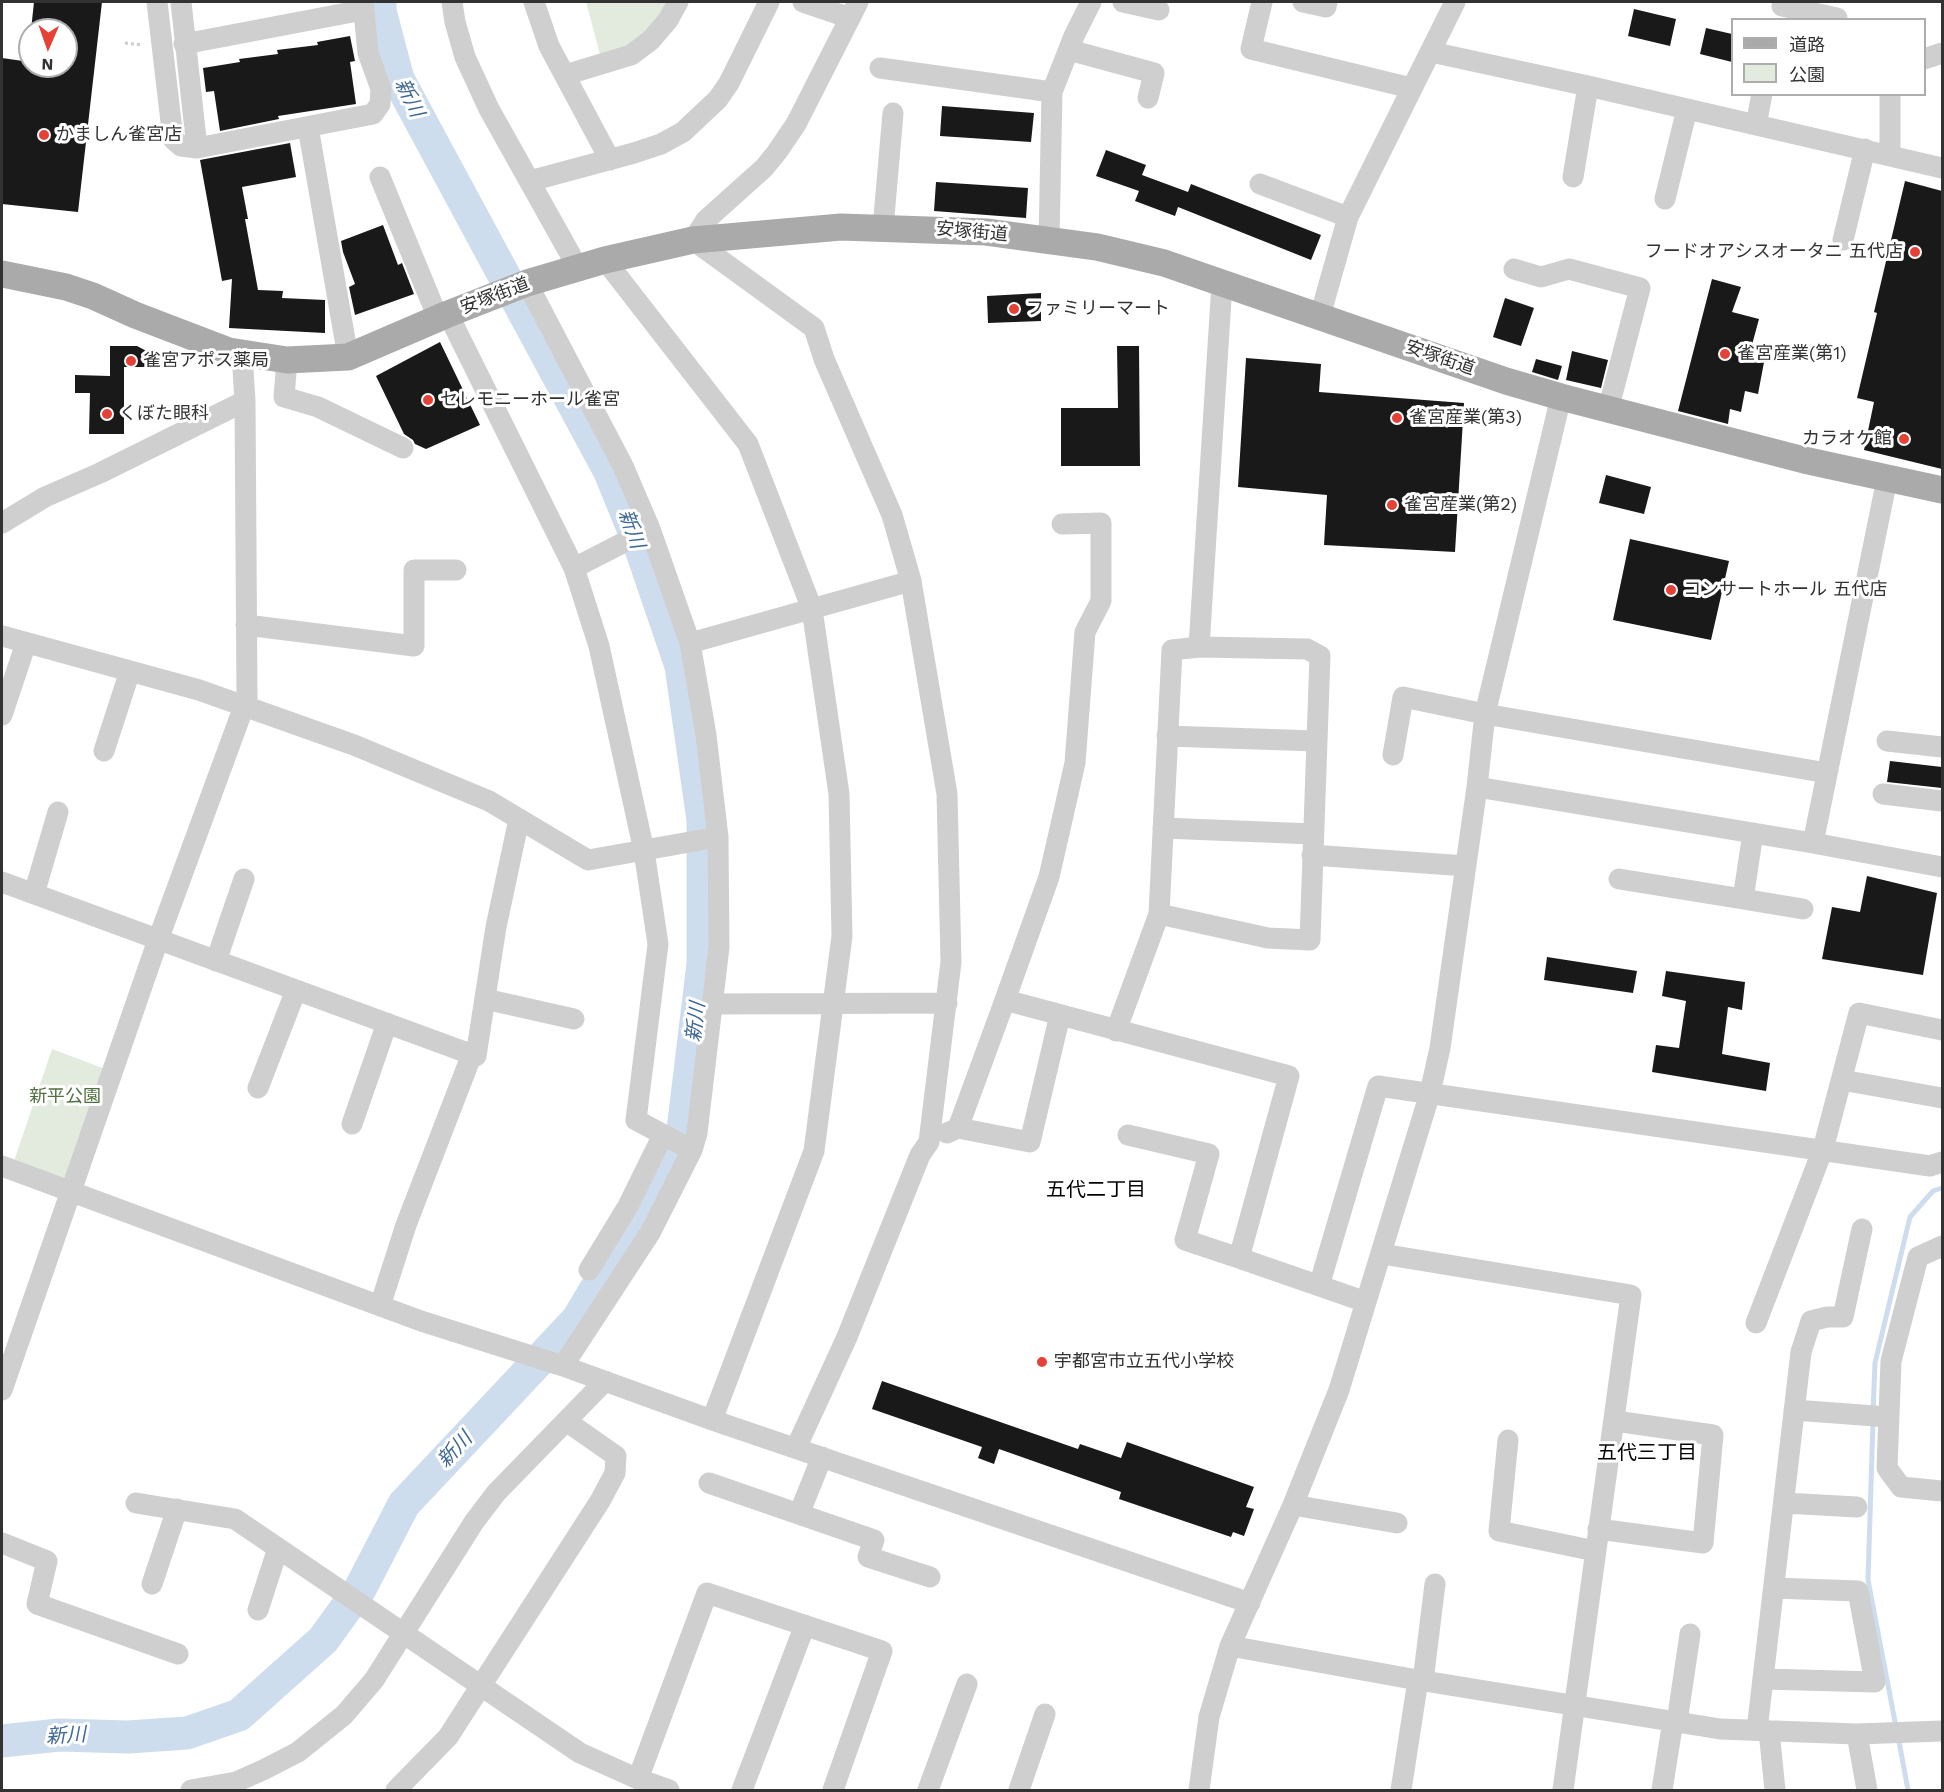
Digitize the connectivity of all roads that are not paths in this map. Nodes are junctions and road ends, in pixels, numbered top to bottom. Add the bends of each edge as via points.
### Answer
1 (157, 2) edge
2 (181, 2) edge
3 (452, 2) edge
4 (534, 2) edge
5 (678, 2) edge
6 (769, 2) edge
7 (803, 2) edge
8 (1091, 2) edge
9 (1123, 2) edge
10 (1262, 2) edge
11 (1303, 2) edge
12 (1327, 2) edge
13 (1455, 2) edge
14 (363, 6) edge
15 (1781, 9) edge
16 (854, 10) edge
17 (1159, 10) dead end
18 (1837, 18) dead end
19 (184, 44) junction
20 (1068, 50) junction
21 (1431, 52) junction
22 (1942, 53) edge
23 (1926, 58) edge
24 (880, 68) dead end
25 (565, 75) junction
26 (1588, 86) junction
27 (1411, 88) junction
28 (1052, 92) junction
29 (1762, 96) edge
30 (1890, 96) edge
31 (1148, 98) dead end
32 (1686, 109) junction
33 (893, 113) dead end
34 (1756, 124) junction
35 (308, 127) junction
36 (197, 148) junction
37 (1864, 149) junction
38 (1890, 155) junction
39 (610, 160) junction
40 (1942, 168) edge
41 (380, 177) dead end
42 (1573, 177) dead end
43 (530, 181) junction
44 (1260, 184) dead end
45 (1665, 200) dead end
46 (1348, 217) junction
47 (883, 228) junction
48 (693, 240) junction
49 (1843, 240) dead end
50 (1049, 241) junction
51 (605, 260) junction
52 (578, 268) junction
53 (1514, 269) dead end
54 (2, 274) edge
55 (1222, 283) junction
56 (516, 288) junction
57 (443, 316) junction
58 (1320, 316) junction
59 (242, 354) junction
60 (348, 357) junction
61 (287, 360) junction
62 (1561, 397) junction
63 (245, 401) junction
64 (1608, 410) junction
65 (403, 448) dead end
66 (1887, 478) junction
67 (1942, 490) edge
68 (2, 523) edge
69 (1062, 524) dead end
70 (640, 534) junction
71 (574, 568) junction
72 (456, 570) dead end
73 (911, 581) junction
74 (812, 609) junction
75 (246, 625) junction
76 (2, 636) edge
77 (26, 643) junction
78 (690, 643) junction
79 (1199, 647) junction
80 (130, 671) junction
81 (245, 705) junction
82 (1485, 714) junction
83 (2, 715) edge
84 (1167, 736) junction
85 (1316, 741) junction
86 (1887, 741) dead end
87 (1942, 747) edge
88 (104, 751) dead end
89 (1393, 755) dead end
90 (1827, 772) junction
91 (1477, 787) junction
92 (1883, 794) dead end
93 (1942, 801) edge
94 (58, 812) dead end
95 (519, 819) junction
96 (1163, 828) junction
97 (1754, 833) junction
98 (1313, 834) junction
99 (706, 839) junction
100 (1813, 843) junction
101 (644, 851) junction
102 (1312, 855) junction
103 (1466, 866) junction
104 (1942, 867) edge
105 (244, 879) dead end
106 (1619, 879) dead end
107 (2, 882) edge
108 (34, 894) junction
109 (1743, 899) junction
110 (1803, 909) dead end
111 (1159, 914) junction
112 (158, 940) junction
113 (216, 961) junction
114 (296, 990) junction
115 (485, 999) junction
116 (1005, 999) junction
117 (947, 1003) junction
118 (712, 1004) junction
119 (833, 1004) junction
120 (1060, 1015) junction
121 (574, 1018) dead end
122 (387, 1023) junction
123 (1942, 1030) edge
124 (1116, 1031) junction
125 (472, 1054) junction
126 (1842, 1080) junction
127 (258, 1088) dead end
128 (1430, 1093) junction
129 (1942, 1098) edge
130 (352, 1124) dead end
131 (958, 1128) junction
132 (1128, 1135) dead end
133 (678, 1142) junction
134 (929, 1142) junction
135 (1823, 1149) junction
136 (1942, 1162) edge
137 (2, 1166) edge
138 (70, 1191) junction
139 (1862, 1229) dead end
140 (1942, 1246) edge
141 (1382, 1254) junction
142 (1239, 1258) junction
143 (589, 1270) dead end
144 (1319, 1286) junction
145 (1366, 1302) junction
146 (380, 1306) junction
147 (1756, 1323) dead end
148 (556, 1364) junction
149 (606, 1382) junction
150 (2, 1390) edge
151 (1794, 1410) junction
152 (1889, 1417) junction
153 (712, 1420) junction
154 (566, 1421) junction
155 (1615, 1421) junction
156 (1508, 1440) dead end
157 (796, 1448) junction
158 (822, 1457) junction
159 (709, 1483) dead end
160 (1942, 1491) edge
161 (136, 1503) dead end
162 (1784, 1503) junction
163 (1293, 1505) junction
164 (1857, 1507) dead end
165 (177, 1509) junction
166 (799, 1514) junction
167 (1397, 1523) dead end
168 (1598, 1529) junction
169 (2, 1543) edge
170 (278, 1548) junction
171 (1595, 1551) junction
172 (930, 1577) dead end
173 (152, 1584) dead end
174 (1435, 1584) dead end
175 (1774, 1588) junction
176 (1250, 1603) junction
177 (258, 1610) dead end
178 (805, 1625) junction
179 (403, 1634) junction
180 (1690, 1634) dead end
181 (1230, 1646) junction
182 (178, 1654) dead end
183 (1764, 1679) junction
184 (1423, 1681) junction
185 (967, 1684) dead end
186 (482, 1687) junction
187 (1574, 1706) junction
188 (1045, 1714) dead end
189 (1675, 1721) junction
190 (1763, 1730) junction
191 (1942, 1731) edge
192 (1857, 1734) junction
193 (638, 1779) junction
194 (236, 1786) edge
195 (191, 1791) edge
196 (396, 1791) edge
197 (669, 1791) edge
198 (742, 1791) edge
199 (833, 1791) edge
200 (928, 1791) edge
201 (1019, 1791) edge
202 (1199, 1791) edge
203 (1401, 1791) edge
204 (1563, 1791) edge
205 (1662, 1791) edge
206 (1775, 1791) edge
207 (1867, 1791) edge

1 - 36 street via 173,139 181,146
2 - 19 street
3 - 43 street via 465,57
4 - 25 street via 549,46
5 - 25 street via 651,40 631,55
6 - 39 street via 718,99 683,132
7 - 16 street
8 - 20 street
9 - 17 street
10 - 27 street via 1251,49
11 - 12 street via 1326,7
13 - 21 street
14 - 19 street
14 - 35 street via 368,53 381,89 380,104 373,114
15 - 18 street
16 - 48 street via 796,124 777,152 706,220
19 - 36 street
20 - 28 street
20 - 31 street via 1154,73
21 - 26 street
21 - 27 street
22 - 23 street
24 - 28 street
25 - 39 street
26 - 32 street
26 - 42 street
27 - 46 street
28 - 50 street
29 - 34 street
30 - 38 street
32 - 34 street
32 - 45 street
33 - 47 street
34 - 37 street
35 - 36 street
35 - 60 street
37 - 38 street
37 - 49 street
38 - 40 street
39 - 43 street
41 - 57 street
43 - 52 street
44 - 46 street
46 - 58 street
47 - 48 main road, 安塚街道 via 841,227
47 - 50 main road, 安塚街道 via 986,231
48 - 51 main road, 安塚街道
48 - 73 street via 814,328 892,515
50 - 55 main road, 安塚街道 via 1164,263
51 - 52 main road, 安塚街道
51 - 74 street via 748,444
52 - 56 main road, 安塚街道
53 - 64 street via 1541,277 1569,269 1640,288
54 - 59 main road, 安塚街道 via 93,296
55 - 58 main road, 安塚街道
55 - 79 street
56 - 57 main road, 安塚街道
56 - 70 street via 623,466
57 - 60 main road, 安塚街道
57 - 71 street
58 - 62 main road, 安塚街道
59 - 61 main road, 安塚街道
59 - 63 street
60 - 61 main road, 安塚街道
61 - 65 street via 284,397 318,407
62 - 64 main road, 安塚街道
62 - 82 street
63 - 68 street via 45,496
63 - 75 street
64 - 66 main road, 安塚街道
66 - 67 main road, 安塚街道
66 - 90 street
69 - 116 street via 1101,524 1101,601 1085,632 1075,763 1049,877
70 - 71 street
70 - 78 street
71 - 101 street via 599,646
72 - 75 street via 414,570 414,646
73 - 74 street
73 - 117 street via 947,794 951,962
74 - 78 street
74 - 119 street via 841,812 842,936
75 - 81 street
76 - 77 street
77 - 80 street
77 - 83 street
78 - 99 street via 706,735
79 - 84 street via 1172,650
79 - 85 street via 1307,650 1320,656
80 - 81 street
80 - 88 street
81 - 95 street via 419,771 489,801
81 - 112 street
82 - 89 street via 1403,697
82 - 90 street
82 - 91 street
84 - 85 street
84 - 96 street
85 - 98 street
86 - 87 street
90 - 100 street
91 - 97 street
91 - 103 street
92 - 93 street
94 - 108 street
95 - 101 street via 588,860
95 - 115 street
96 - 98 street
96 - 111 street
97 - 100 street
97 - 109 street
98 - 102 street
99 - 101 street
99 - 118 street via 719,947
100 - 104 street
101 - 133 street via 658,944 636,1120
102 - 103 street
102 - 111 street via 1310,940 1268,938
103 - 128 street
105 - 113 street
106 - 109 street
107 - 108 street
108 - 112 street
109 - 110 street
111 - 124 street
112 - 113 street
112 - 138 street
113 - 114 street
114 - 122 street
114 - 127 street
115 - 121 street
115 - 125 street via 476,1056
116 - 120 street
116 - 131 street
117 - 119 street
117 - 134 street
118 - 119 street
118 - 133 street via 697,1133
119 - 153 street via 814,1151
120 - 124 street
120 - 131 street via 1030,1142
122 - 125 street
122 - 130 street
123 - 126 street via 1859,1013
124 - 142 street via 1289,1076
125 - 146 street via 406,1225
126 - 129 street
126 - 135 street
128 - 135 street
128 - 141 street
128 - 144 street via 1378,1086
131 - 134 street
132 - 142 street via 1209,1154 1185,1240
133 - 143 street via 628,1206
133 - 148 street via 650,1233
134 - 157 street via 920,1155 847,1336
135 - 136 street via 1930,1166
135 - 147 street
137 - 138 street
138 - 146 street
138 - 150 street
139 - 151 street via 1843,1317 1811,1321 1801,1352
140 - 152 street via 1918,1257 1891,1361
141 - 145 street
141 - 155 street via 1631,1295
142 - 144 street
144 - 145 street
145 - 163 street via 1339,1390
146 - 148 street
148 - 149 street
149 - 153 street
149 - 154 street
151 - 152 street
151 - 162 street
152 - 160 street via 1887,1468 1901,1487
153 - 157 street
154 - 179 street via 496,1492
154 - 186 street via 616,1456 615,1473
155 - 168 street
155 - 168 street via 1713,1435 1703,1543
156 - 171 street via 1499,1531
157 - 158 street
158 - 166 street
158 - 176 street
159 - 166 street
161 - 165 street
162 - 164 street
162 - 175 street
163 - 167 street
163 - 176 street
165 - 170 street via 235,1519
165 - 173 street
166 - 172 street via 874,1540 868,1557
168 - 171 street
169 - 182 street via 47,1561 37,1604
170 - 177 street
170 - 179 street
171 - 187 street
174 - 184 street
175 - 183 street
175 - 183 street via 1858,1591 1875,1682
176 - 181 street
178 - 193 street via 707,1593
178 - 198 street
178 - 199 street via 882,1651
179 - 186 street
179 - 194 street via 374,1680 344,1714 298,1752
180 - 189 street
181 - 184 street
181 - 202 street via 1209,1717
183 - 190 street
184 - 187 street
184 - 203 street via 1418,1680
185 - 200 street
186 - 193 street via 580,1753
186 - 196 street via 448,1737
187 - 189 street
187 - 204 street
188 - 201 street
189 - 190 street via 1720,1729
189 - 205 street
190 - 192 street
190 - 206 street
191 - 192 street
192 - 207 street
193 - 197 street
194 - 195 street

